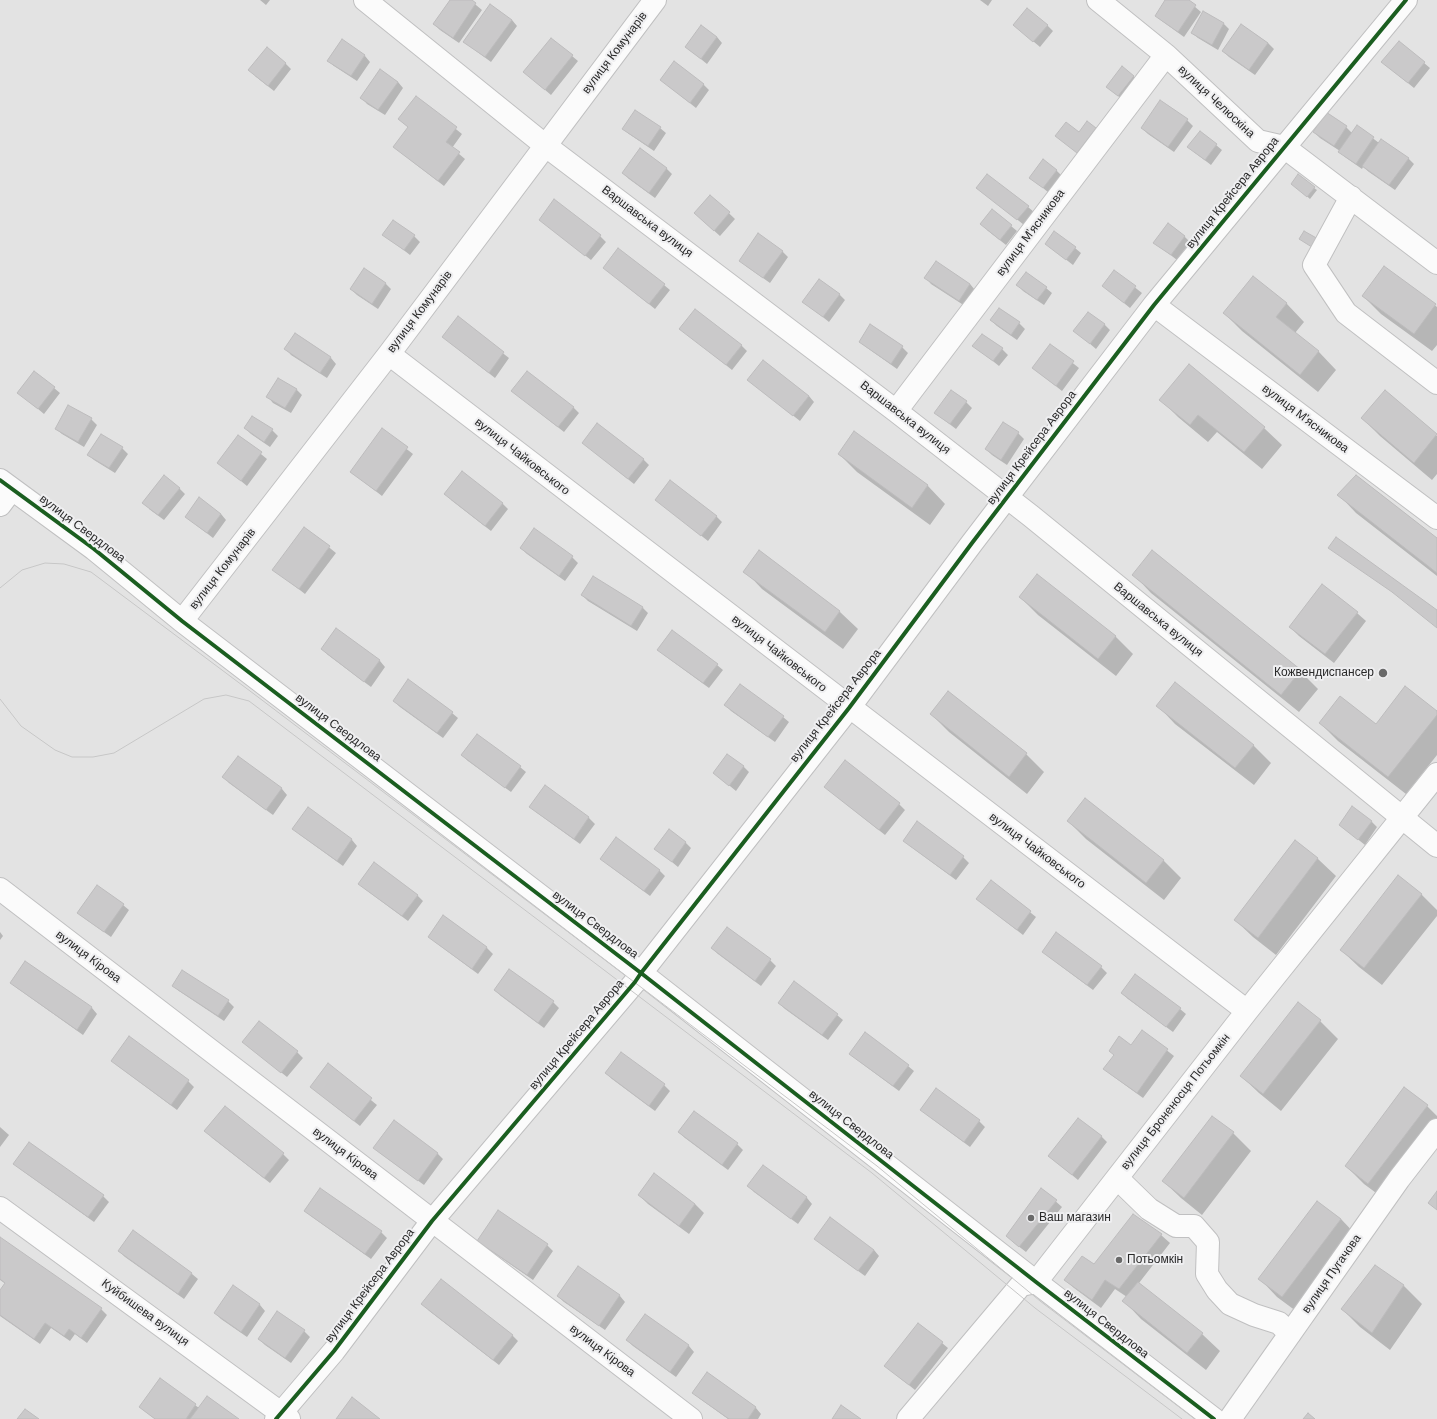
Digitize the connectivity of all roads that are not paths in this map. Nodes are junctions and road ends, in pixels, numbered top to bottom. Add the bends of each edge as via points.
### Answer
1 (365, 0) edge
2 (655, 0) edge
3 (1098, 0) edge
4 (1406, 0) edge
5 (1166, 55) junction
6 (546, 146) junction
7 (1284, 147) junction
8 (1351, 196) junction
9 (1437, 263) edge
10 (1154, 304) junction
11 (389, 354) junction
12 (1437, 383) edge
13 (896, 411) junction
14 (4, 491) edge
15 (1007, 497) junction
16 (1437, 518) edge
17 (182, 621) junction
18 (849, 708) junction
19 (1437, 774) edge
20 (1401, 818) junction
21 (1437, 846) edge
22 (0, 889) edge
23 (641, 973) junction
24 (1247, 1011) junction
25 (1437, 1130) edge
26 (1117, 1178) junction
27 (0, 1208) edge
28 (432, 1221) junction
29 (1036, 1282) junction
30 (1290, 1334) junction
31 (282, 1417) edge
32 (690, 1419) edge
33 (908, 1419) edge
34 (1214, 1419) edge
35 (1230, 1419) edge

1 - 6 street, Варшавська вулиця
2 - 6 street, вулиця Комунарів
3 - 5 street, вулиця Челюскіна
4 - 7 street, вулиця Крейсера Аврора
5 - 7 street, вулиця Челюскіна via 1258,141
5 - 13 street, вулиця М'ясникова
6 - 11 street, вулиця Комунарів
6 - 13 street, Варшавська вулиця
7 - 8 street, вулиця Челюскіна
7 - 10 street, вулиця Крейсера Аврора
8 - 9 street, вулиця Челюскіна
8 - 12 street via 1314,264 1346,313
10 - 15 street, вулиця Крейсера Аврора
10 - 16 street, вулиця М'ясникова
11 - 17 street, вулиця Комунарів
11 - 18 street, вулиця Чайковського
13 - 15 street, Варшавська вулиця
14 - 17 street, вулиця Свердлова via 94,549
15 - 18 street, вулиця Крейсера Аврора
15 - 20 street, Варшавська вулиця
17 - 23 street, вулиця Свердлова
18 - 23 street, вулиця Крейсера Аврора
18 - 24 street, вулиця Чайковського
19 - 20 street, вулиця Броненосця Потьомкін
20 - 21 street, Варшавська вулиця
20 - 24 street, вулиця Броненосця Потьомкін
22 - 28 street, вулиця Кірова
23 - 28 street, вулиця Крейсера Аврора
23 - 29 street, вулиця Свердлова
24 - 26 street, вулиця Броненосця Потьомкін
25 - 30 street, вулиця Пугачова via 1398,1179
26 - 29 street, вулиця Броненосця Потьомкін
26 - 30 street via 1149,1209 1170,1223 1176,1226 1194,1226 1208,1242 1207,1274 1230,1304 1279,1323
27 - 31 street, Куйбишева вулиця
28 - 31 street, вулиця Крейсера Аврора
28 - 32 street, вулиця Кірова
29 - 33 street via 1021,1285
29 - 34 street, вулиця Свердлова
30 - 35 street, вулиця Пугачова

